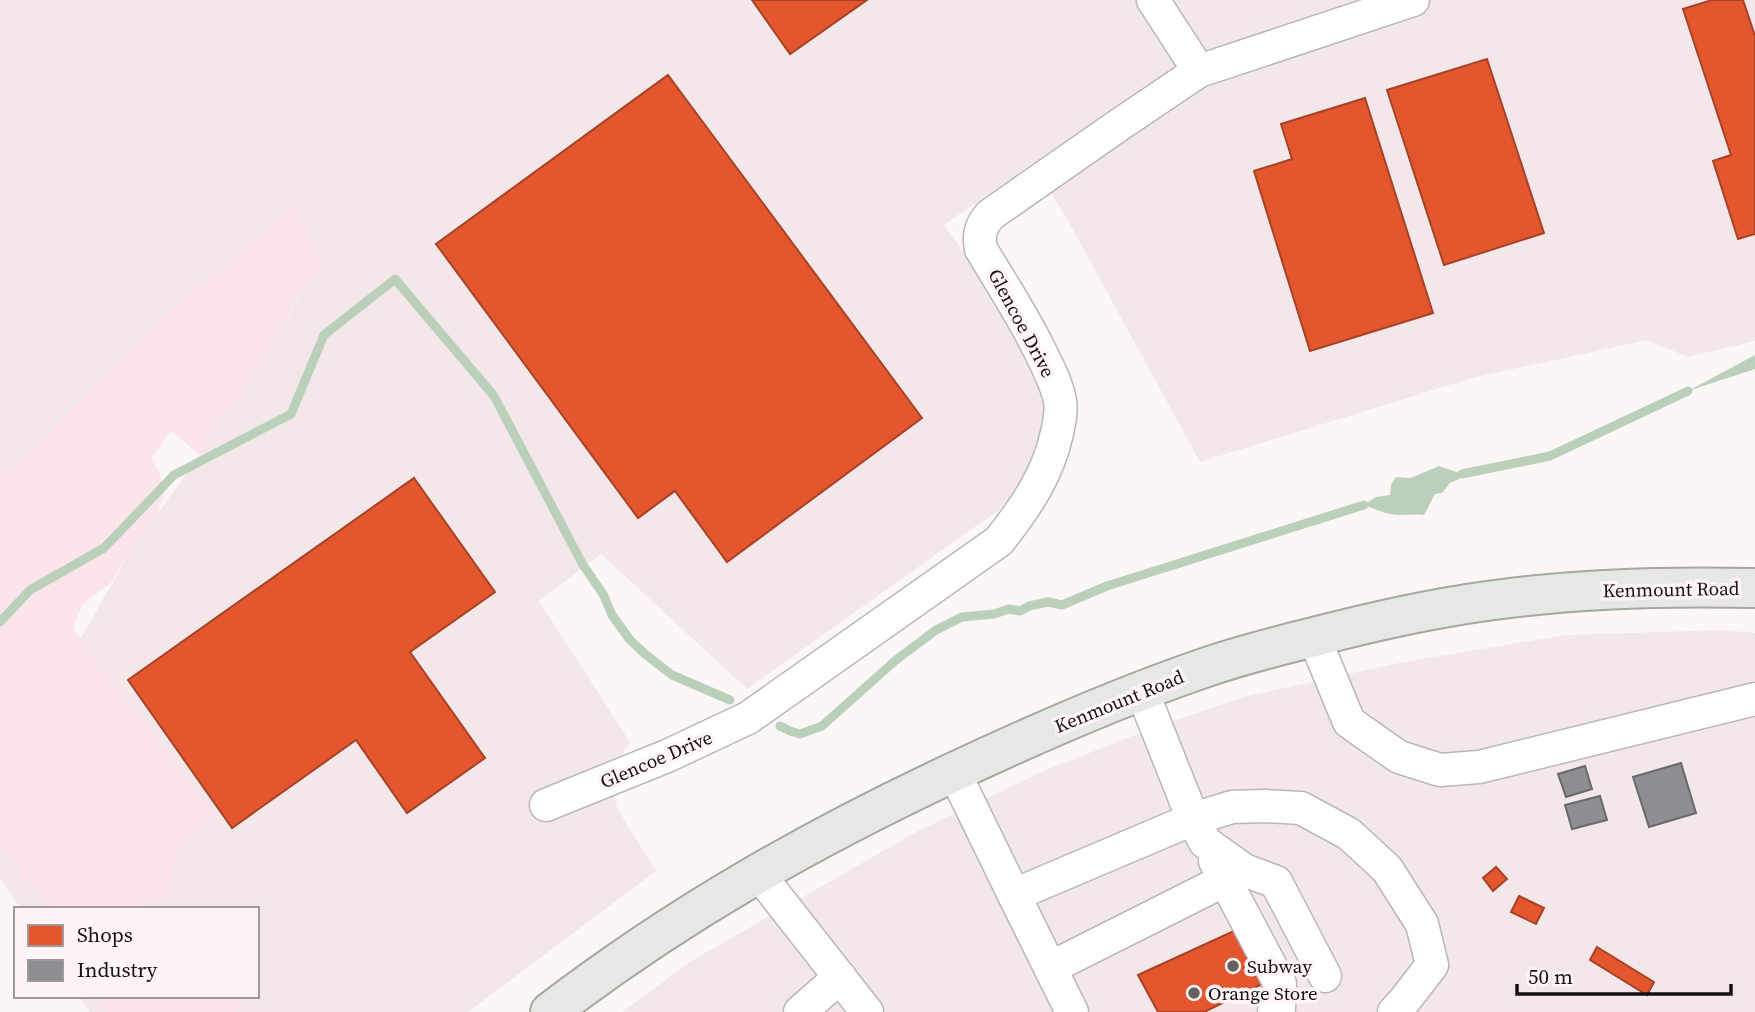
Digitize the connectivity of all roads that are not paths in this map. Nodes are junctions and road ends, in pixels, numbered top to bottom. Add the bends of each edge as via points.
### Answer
1 (1153, 0) edge
2 (1413, 0) edge
3 (1199, 71) junction
4 (1755, 588) edge
5 (1314, 637) junction
6 (1142, 691) junction
7 (1755, 699) edge
8 (954, 772) junction
9 (546, 805) dead end
10 (1199, 830) junction
11 (758, 873) junction
12 (1224, 880) junction
13 (1014, 895) junction
14 (1050, 968) junction
15 (1325, 976) dead end
16 (840, 977) junction
17 (550, 1012) edge
18 (800, 1012) edge
19 (867, 1012) edge
20 (1072, 1012) edge
21 (1274, 1012) edge
22 (1394, 1012) edge

1 - 3 street
2 - 3 street, Glencoe Drive
3 - 9 street, Glencoe Drive via 990,215 980,230 981,249 1034,339 1060,403 1055,442 1043,475 999,541 748,718 667,757
4 - 5 main road, Kenmount Road via 1534,595 1395,617
5 - 6 main road, Kenmount Road
5 - 7 street via 1349,722 1399,757 1440,770 1479,767
6 - 8 main road, Kenmount Road
6 - 10 street
8 - 11 main road, Kenmount Road
8 - 13 street
10 - 12 street
10 - 13 street
10 - 15 street via 1244,870 1276,882
10 - 22 street via 1232,807 1301,808 1349,834 1387,869 1422,924 1432,965
11 - 16 street
11 - 17 main road, Kenmount Road via 682,918
12 - 14 street
12 - 21 street via 1280,984 1279,1008
13 - 14 street
14 - 20 street
16 - 18 street
16 - 19 street

